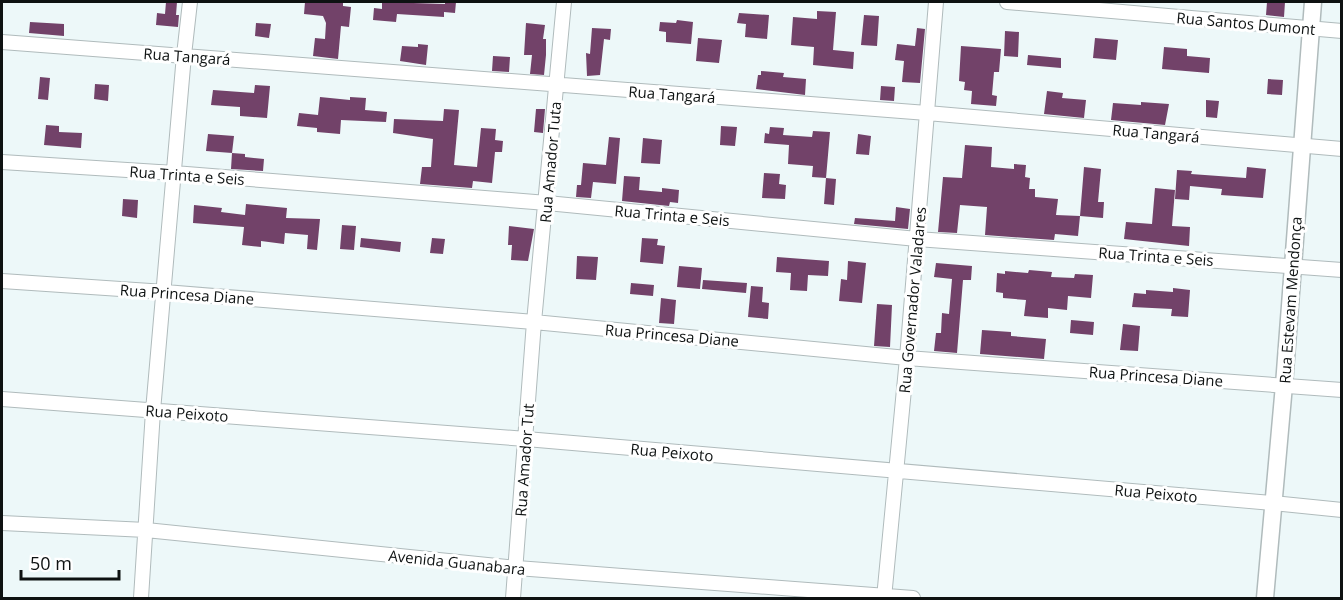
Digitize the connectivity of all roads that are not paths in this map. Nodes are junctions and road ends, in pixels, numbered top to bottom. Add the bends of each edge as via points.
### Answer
1 (190, 2) edge
2 (564, 2) edge
3 (936, 2) edge
4 (1007, 2) edge
5 (1313, 2) edge
6 (1311, 30) junction
7 (1341, 32) edge
8 (2, 42) edge
9 (184, 55) junction
10 (556, 86) junction
11 (927, 113) junction
12 (1301, 147) junction
13 (1341, 149) edge
14 (2, 162) edge
15 (174, 173) junction
16 (547, 203) junction
17 (917, 239) junction
18 (1292, 266) junction
19 (1341, 270) edge
20 (2, 281) edge
21 (165, 292) junction
22 (534, 322) junction
23 (907, 358) junction
24 (1284, 385) junction
25 (1341, 390) edge
26 (2, 399) edge
27 (153, 411) junction
28 (526, 440) junction
29 (897, 470) junction
30 (1273, 503) junction
31 (1341, 510) edge
32 (2, 523) edge
33 (146, 531) junction
34 (516, 568) junction
35 (884, 597) edge
36 (141, 598) edge
37 (513, 598) edge
38 (913, 598) edge
39 (1265, 598) edge

1 - 9 street
2 - 10 street, Rua Amador Tuta
3 - 11 street, Rua Governador Valadares
4 - 6 street, Rua Santos Dumont
5 - 6 street, Rua Estevam Mendonça
6 - 7 street, Rua Santos Dumont
6 - 12 street, Rua Estevam Mendonça
8 - 9 street, Rua Tangará
9 - 10 street, Rua Tangará
9 - 15 street
10 - 11 street, Rua Tangará
10 - 16 street, Rua Amador Tuta
11 - 12 street, Rua Tangará
11 - 17 street, Rua Governador Valadares
12 - 13 street, Rua Tangará
12 - 18 street, Rua Estevam Mendonça
14 - 15 street, Rua Trinta e Seis
15 - 16 street, Rua Trinta e Seis
15 - 21 street
16 - 17 street, Rua Trinta e Seis
16 - 22 street, Rua Amador Tuta
17 - 18 street, Rua Trinta e Seis
17 - 23 street, Rua Governador Valadares
18 - 19 street, Rua Trinta e Seis
18 - 24 street, Rua Estevam Mendonça
20 - 21 street, Rua Princesa Diane
21 - 22 street, Rua Princesa Diane
21 - 27 street
22 - 23 street, Rua Princesa Diane
22 - 28 street, Rua Amador Tut
23 - 24 street, Rua Princesa Diane
23 - 29 street, Rua Governador Valadares
24 - 25 street, Rua Princesa Diane
24 - 30 street, Rua Estevam Mendonça
26 - 27 street, Rua Peixoto
27 - 28 street, Rua Peixoto
27 - 33 street
28 - 29 street, Rua Peixoto
28 - 34 street, Rua Amador Tut
29 - 30 street, Rua Peixoto
29 - 35 street, Rua Governador Valadares
30 - 31 street, Rua Peixoto
30 - 39 street, Rua Estevam Mendonça
32 - 33 street, Avenida Guanabara
33 - 34 street, Avenida Guanabara
33 - 36 street
34 - 35 street, Avenida Guanabara
34 - 37 street, Rua Amador Tut
35 - 38 street, Avenida Guanabara

